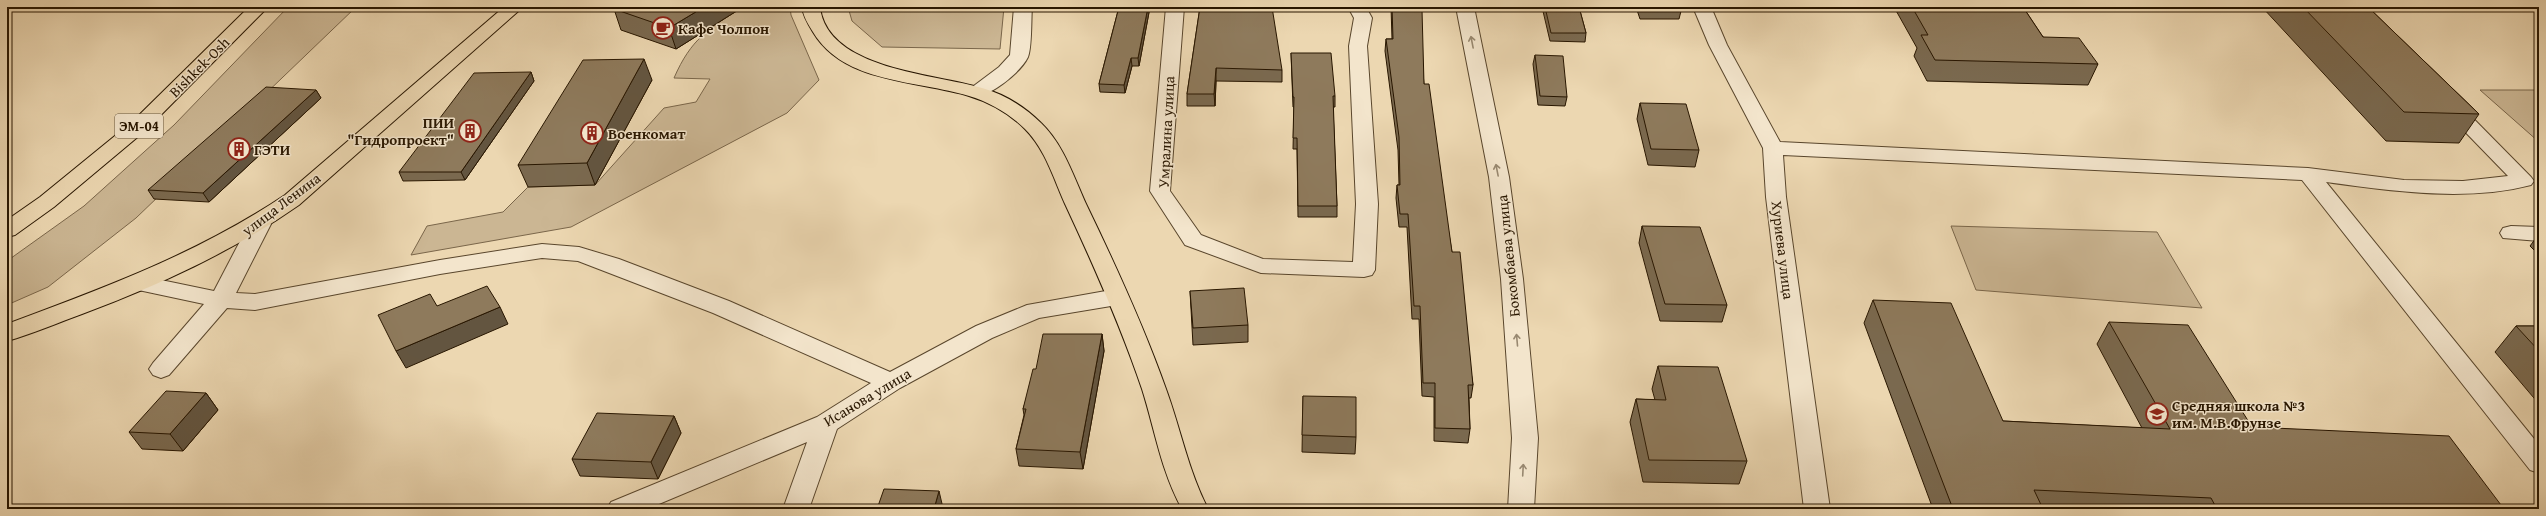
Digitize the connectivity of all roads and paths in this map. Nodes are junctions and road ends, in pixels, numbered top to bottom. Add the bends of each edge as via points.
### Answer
1 (259, 7) edge
2 (514, 7) edge
3 (811, 7) edge
4 (1023, 7) edge
5 (1175, 7) edge
6 (1357, 7) edge
7 (1464, 7) edge
8 (1702, 7) edge
9 (2436, 91) edge
10 (978, 92) junction
11 (1773, 148) junction
12 (2308, 174) junction
13 (260, 224) junction
14 (7, 230) edge
15 (2511, 233) dead end
16 (2539, 234) edge
17 (137, 283) junction
18 (1118, 297) junction
19 (221, 300) junction
20 (7, 333) edge
21 (161, 369) dead end
22 (891, 382) junction
23 (826, 424) junction
24 (2539, 463) edge
25 (620, 509) edge
26 (796, 509) edge
27 (1195, 509) edge
28 (1521, 509) edge
29 (1817, 509) edge

1 - 14 main road, Bishkek-Osh / ЭМ-04 via 139,126 47,202
2 - 13 main road, улица Ленина via 292,200
3 - 10 main road via 820,34 837,51 859,63
4 - 10 street via 1019,56 1006,71
5 - 6 street, Умралина улица via 1160,191 1193,240 1261,266 1364,270 1367,204 1358,46 1363,18
28 -> 7 street, Бокомбаева улица via 1525,438 1512,279 1498,177
8 - 11 street, Хуриева улица via 1718,45
9 - 12 street via 2524,181 2463,187 2404,186
10 - 18 main road via 1006,105 1031,124 1048,145
11 - 12 street
11 - 29 street, Хуриева улица via 1776,197
12 - 24 street
13 - 17 main road, улица Ленина via 215,249
13 - 19 street
15 - 16 street
17 - 19 street
17 - 20 main road, улица Ленина
18 - 22 street, Исанова улица via 1035,312 984,332
18 - 27 main road via 1154,390 1181,488
19 - 21 street
19 - 22 street via 255,302 440,267 542,251 579,254 721,307
22 - 23 street, Исанова улица
23 - 25 street, Исанова улица
23 - 26 street

